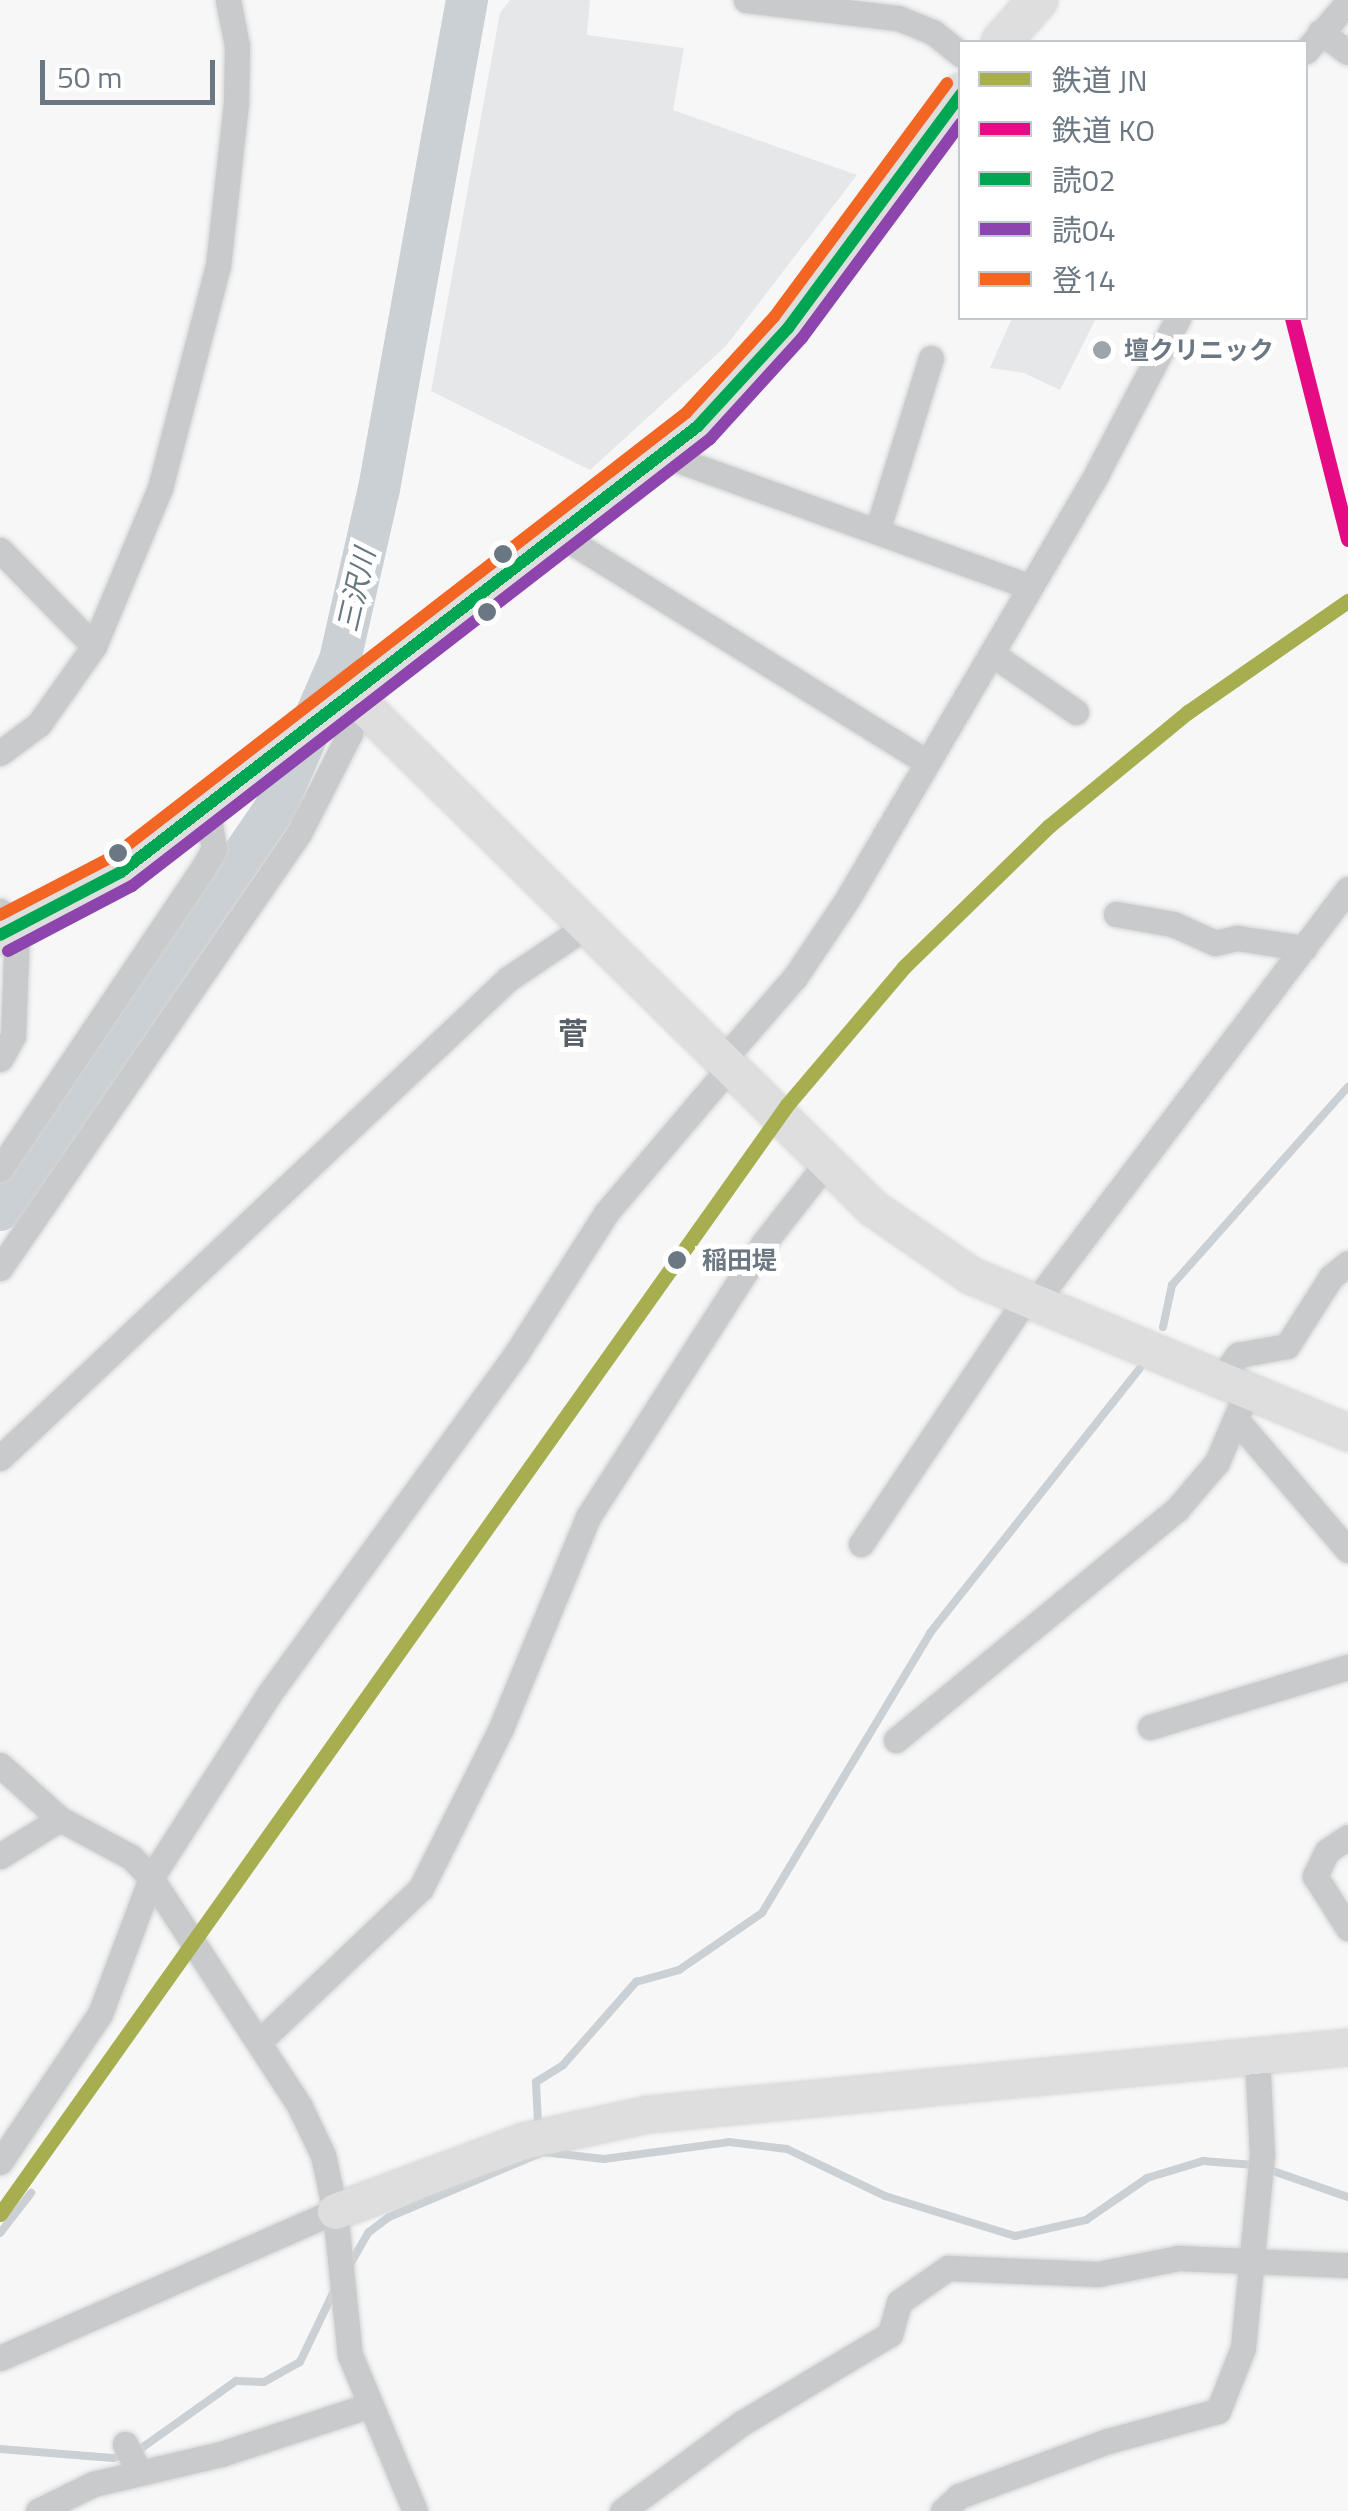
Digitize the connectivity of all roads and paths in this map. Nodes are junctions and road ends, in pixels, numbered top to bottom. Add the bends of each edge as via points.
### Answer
1 (228, 0) edge
2 (746, 0) edge
3 (1038, 0) edge
4 (1348, 2) edge
5 (1004, 40) edge
6 (1313, 42) edge
7 (1348, 52) edge
8 (958, 53) edge
9 (958, 96) edge
10 (1177, 320) edge
11 (931, 358) dead end
12 (664, 455) junction
13 (878, 528) junction
14 (562, 536) junction
15 (0, 550) edge
16 (1030, 587) junction
17 (94, 646) junction
18 (992, 654) junction
19 (357, 705) junction
20 (1076, 712) dead end
21 (0, 753) edge
22 (926, 762) junction
23 (207, 807) junction
24 (1348, 889) edge
25 (1116, 914) dead end
26 (6, 925) edge
27 (584, 928) junction
28 (1304, 948) junction
29 (0, 1059) edge
30 (724, 1066) junction
31 (825, 1165) junction
32 (0, 1170) edge
33 (1348, 1263) edge
34 (0, 1268) edge
35 (1030, 1300) junction
36 (1236, 1397) junction
37 (1348, 1432) edge
38 (0, 1458) edge
39 (861, 1544) dead end
40 (1348, 1550) edge
41 (1348, 1667) edge
42 (1150, 1727) dead end
43 (896, 1740) dead end
44 (0, 1765) edge
45 (60, 1819) junction
46 (1348, 1837) edge
47 (0, 1856) edge
48 (151, 1878) junction
49 (1348, 1928) edge
50 (260, 2041) junction
51 (1348, 2047) edge
52 (1256, 2056) junction
53 (0, 2162) edge
54 (335, 2210) junction
55 (1249, 2265) junction
56 (1348, 2265) edge
57 (0, 2358) edge
58 (368, 2406) junction
59 (38, 2511) edge
60 (415, 2511) edge
61 (622, 2511) edge
62 (943, 2511) edge

1 - 17 street via 236,84 218,266 160,488
2 - 8 street via 898,18 933,32
3 - 5 main road
4 - 6 street
6 - 7 street
9 - 12 main road via 775,344
10 - 16 street
11 - 13 street
12 - 13 street
12 - 14 main road
13 - 16 street
14 - 19 main road
14 - 22 street
15 - 17 street
16 - 18 street
17 - 21 street via 39,724
18 - 20 street
18 - 22 street
19 - 23 main road via 285,746
19 - 27 street
19 - 34 street via 299,832 241,924
22 - 30 street via 795,977
23 - 26 main road via 122,872
23 - 32 street via 214,849 204,868
24 - 28 street
25 - 28 street via 1173,924 1215,943 1237,938
26 - 29 street via 14,1036
27 - 30 street
27 - 38 street via 508,979
28 - 35 street
30 - 31 street
30 - 48 street via 606,1214 516,1354 270,1694
31 - 35 street via 942,1259
31 - 50 street via 763,1244 588,1517 501,1728 421,1888
33 - 36 street via 1331,1277 1286,1346 1238,1354
35 - 36 street
35 - 39 street
36 - 37 street
36 - 40 street
36 - 43 street via 1218,1462 1177,1508
41 - 42 street
44 - 45 street
45 - 47 street
45 - 48 street via 131,1857
46 - 49 street via 1327,1851 1315,1876
48 - 50 street
48 - 53 street via 100,2014
50 - 54 street via 324,2155
51 - 52 street
52 - 54 street via 648,2114 523,2141
52 - 55 street via 1260,2165
54 - 57 street
54 - 58 street via 350,2355
55 - 56 street
55 - 61 street via 1178,2258 1098,2274 948,2268 899,2302 890,2334 742,2423
55 - 62 street via 1244,2348 1218,2411 959,2496
58 - 59 street via 221,2454 132,2458
58 - 60 street

